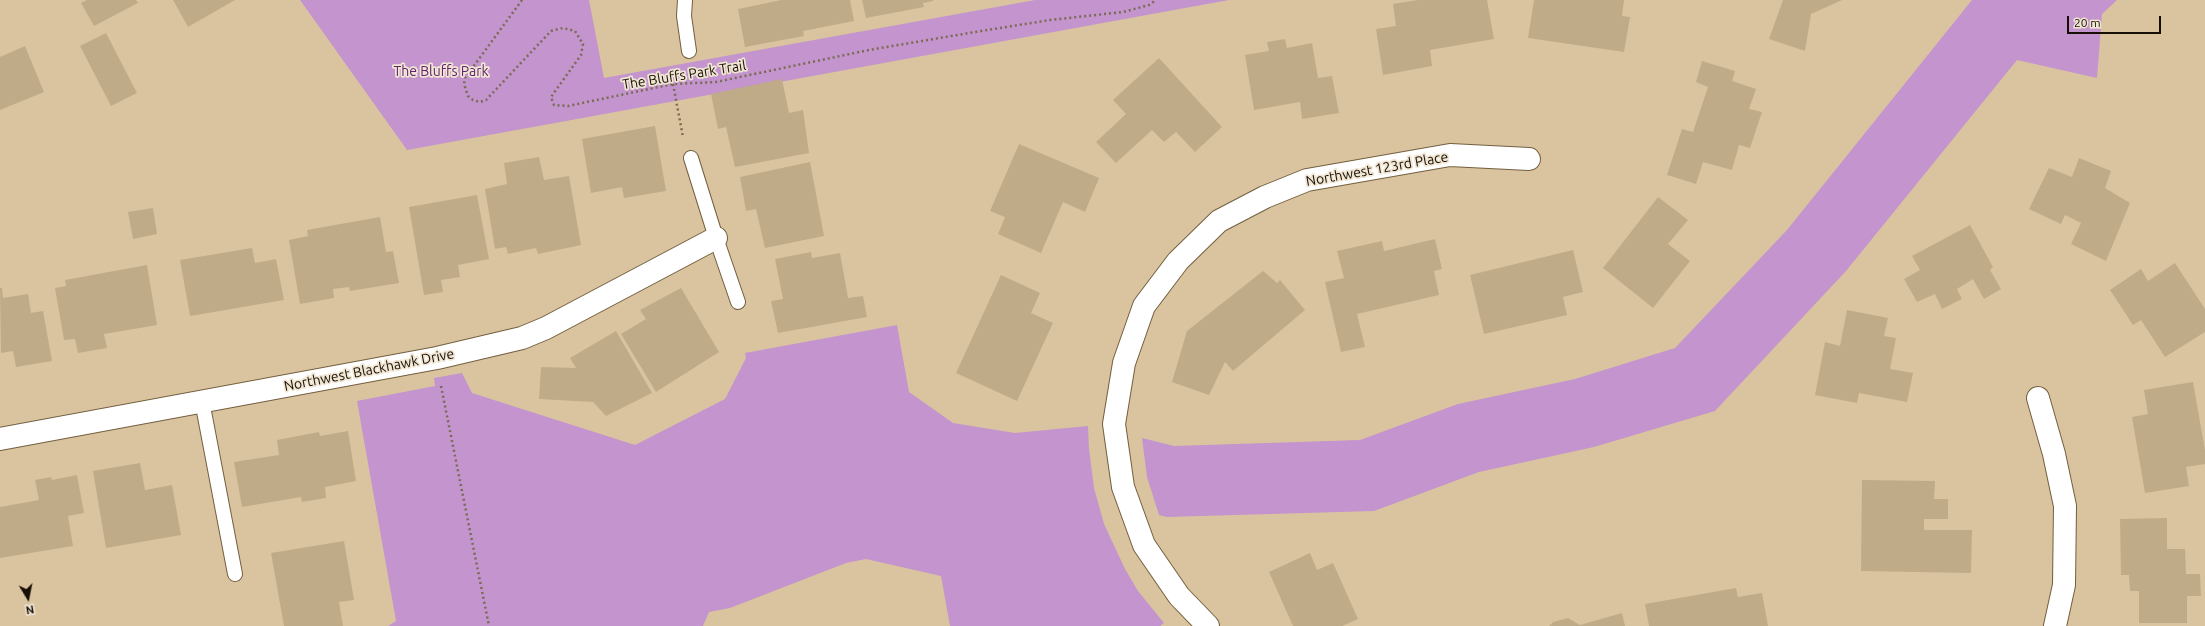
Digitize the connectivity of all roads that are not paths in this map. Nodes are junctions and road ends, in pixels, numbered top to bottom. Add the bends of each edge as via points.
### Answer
1 (685, 0) edge
2 (688, 51) dead end
3 (691, 158) road end
4 (1529, 159) dead end
5 (716, 238) junction
6 (738, 302) dead end
7 (2038, 398) dead end
8 (202, 401) junction
9 (0, 439) edge
10 (236, 574) dead end
11 (1208, 626) edge
12 (2055, 626) edge

1 - 2 lane
3 - 5 lane
4 - 11 street, Northwest 123rd Place via 1450,155 1307,180 1265,197 1219,221 1178,261 1144,306 1124,363 1114,424 1123,487 1144,545 1179,596
5 - 6 lane
5 - 8 street, Northwest Blackhawk Drive via 546,328 522,338 437,358
7 - 12 street via 2065,506 2064,586
8 - 9 street, Northwest Blackhawk Drive
8 - 10 lane

